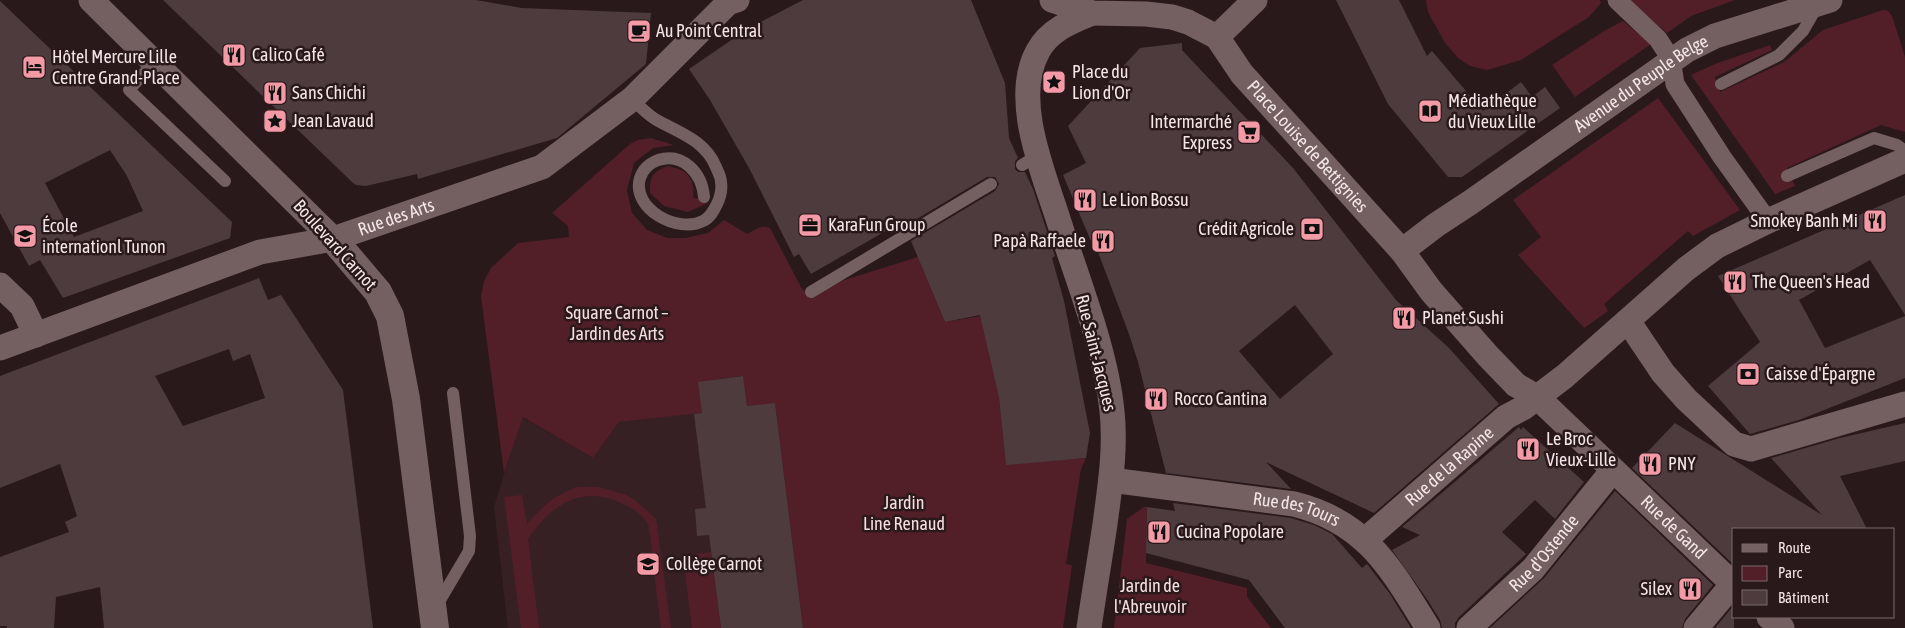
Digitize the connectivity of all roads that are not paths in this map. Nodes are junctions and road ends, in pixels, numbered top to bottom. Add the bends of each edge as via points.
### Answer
1 (91, 0) edge
2 (1052, 0) edge
3 (1256, 0) edge
4 (1616, 0) edge
5 (726, 1) edge
6 (1825, 1) edge
7 (1092, 13) junction
8 (1217, 37) junction
9 (1672, 59) junction
10 (154, 62) junction
11 (1721, 84) dead end
12 (632, 99) junction
13 (1905, 151) edge
14 (1905, 160) edge
15 (1787, 176) dead end
16 (225, 181) dead end
17 (991, 184) dead end
18 (704, 197) dead end
19 (1768, 221) junction
20 (334, 239) junction
21 (1402, 251) junction
22 (0, 286) edge
23 (811, 292) dead end
24 (1628, 321) junction
25 (36, 335) junction
26 (0, 348) edge
27 (454, 393) dead end
28 (1537, 397) junction
29 (1905, 404) edge
30 (1613, 470) junction
31 (1111, 480) junction
32 (1365, 540) junction
33 (1732, 583) edge
34 (1732, 585) edge
35 (1770, 618) edge
36 (434, 620) edge
37 (1089, 628) edge
38 (1428, 628) edge
39 (1469, 628) edge
40 (1696, 628) edge
41 (1782, 628) edge

1 - 10 street, Boulevard Carnot
2 - 7 street
3 - 8 street
4 - 9 street via 1658,39
5 - 12 street, Rue des Arts
6 - 9 street, Avenue du Peuple Belge via 1715,36
6 - 11 lane via 1803,31 1779,55
7 - 8 street, Place Louise de Bettignies via 1162,15 1188,22
7 - 31 street, Rue Saint-Jacques via 1068,23 1044,42 1034,57 1028,94 1032,154 1092,325 1103,367 1112,410
8 - 21 street, Place Louise de Bettignies via 1242,74
9 - 19 street via 1675,84
9 - 21 street, Avenue du Peuple Belge
10 - 16 lane via 129,90
10 - 20 street, Boulevard Carnot
12 - 18 lane via 653,118 689,136 704,148 712,156 721,182 720,199 703,221 685,225 673,222 656,216 646,206 640,192 640,180 648,166 664,158 674,158 691,167 699,176
12 - 20 street, Rue des Arts via 542,167
13 - 15 lane via 1874,138
14 - 19 street
17 - 23 lane
19 - 24 street via 1717,246
20 - 25 street, Rue des Arts via 260,252
20 - 36 street, Boulevard Carnot via 378,292 390,316 406,399
21 - 28 street, Place Louise de Bettignies via 1431,291 1488,356 1516,385
22 - 25 street via 22,306
24 - 28 street
24 - 29 street via 1663,373 1734,444 1751,449
25 - 26 street, Rue des Arts
27 - 36 lane via 469,551
28 - 30 street, Place Louise de Bettignies
28 - 32 street, Rue de la Rapine via 1506,417
30 - 33 street, Rue de Gand
30 - 39 street, Rue d'Ostende via 1533,569
31 - 32 street, Rue des Tours via 1294,504 1341,522
31 - 37 street, Rue Saint-Jacques
32 - 38 street, Rue des Tours via 1389,566
34 - 40 street
35 - 41 street

